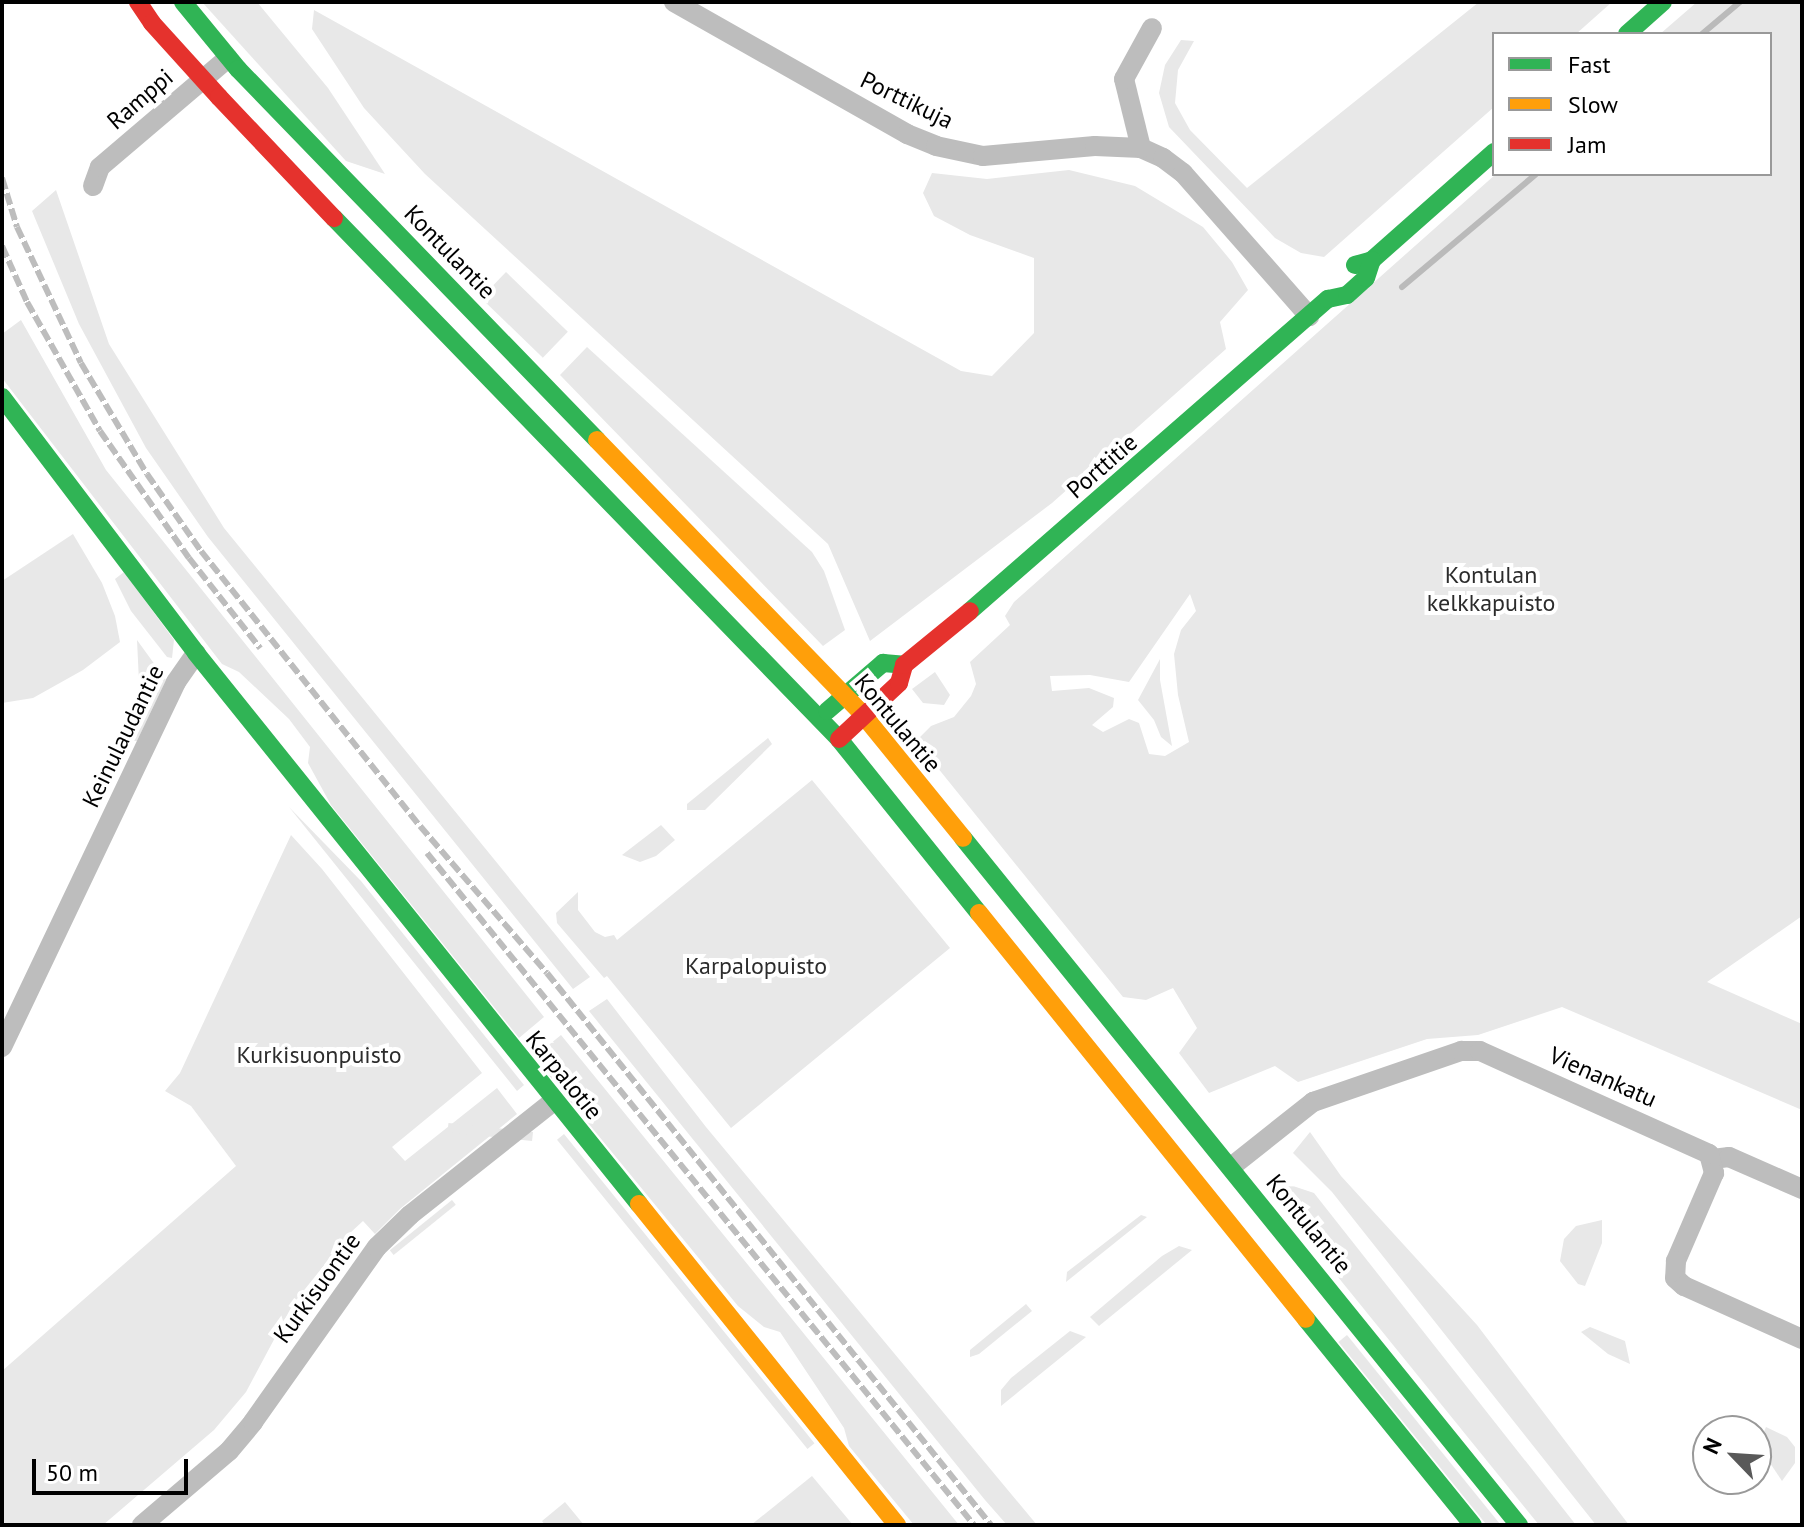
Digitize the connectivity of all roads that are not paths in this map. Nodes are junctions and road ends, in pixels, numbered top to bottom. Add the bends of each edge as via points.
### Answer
1 (138, 2) edge
2 (183, 2) edge
3 (674, 2) edge
4 (1663, 2) edge
5 (1152, 28) dead end
6 (1629, 32) edge
7 (228, 58) junction
8 (203, 79) junction
9 (1141, 148) junction
10 (1492, 154) edge
11 (93, 186) dead end
12 (1309, 316) junction
13 (2, 397) edge
14 (196, 653) junction
15 (904, 665) junction
16 (844, 694) junction
17 (864, 716) junction
18 (819, 718) junction
19 (839, 739) junction
20 (2, 1047) edge
21 (554, 1101) junction
22 (1713, 1159) junction
23 (1231, 1167) junction
24 (1802, 1189) edge
25 (1802, 1339) edge
26 (142, 1525) edge
27 (897, 1525) edge
28 (1473, 1525) edge
29 (1519, 1525) edge

1 - 8 main road
2 - 7 main road, Kontulantie
3 - 9 street, Porttikuja via 907,134 947,150 983,156 1095,146
4 - 6 main road
5 - 9 street via 1124,79
7 - 8 street, Ramppi
7 - 16 main road, Kontulantie
8 - 11 street, Ramppi via 100,167
8 - 18 main road
9 - 12 street, Porttikuja via 1183,173
10 - 12 main road, Porttitie via 1372,260 1354,265
12 - 15 main road, Porttitie
13 - 14 main road, Keinulaudantie
14 - 20 street, Keinulaudantie via 176,682
14 - 21 main road, Karpalotie
15 - 16 main road, Porttitie via 883,663
15 - 17 main road, Porttitie via 899,683
16 - 17 main road, Kontulantie
16 - 18 main road, Porttitie
17 - 19 main road, Porttitie
17 - 23 main road, Kontulantie
18 - 19 main road
19 - 28 main road
21 - 26 street, Kurkisuontie via 377,1247 229,1451
21 - 27 main road, Karpalotie
22 - 23 street, Vienankatu via 1695,1146 1480,1051 1461,1051 1313,1102
22 - 24 street, Vienankatu via 1729,1157
22 - 25 street via 1714,1173 1676,1261 1675,1278
23 - 29 main road, Kontulantie

